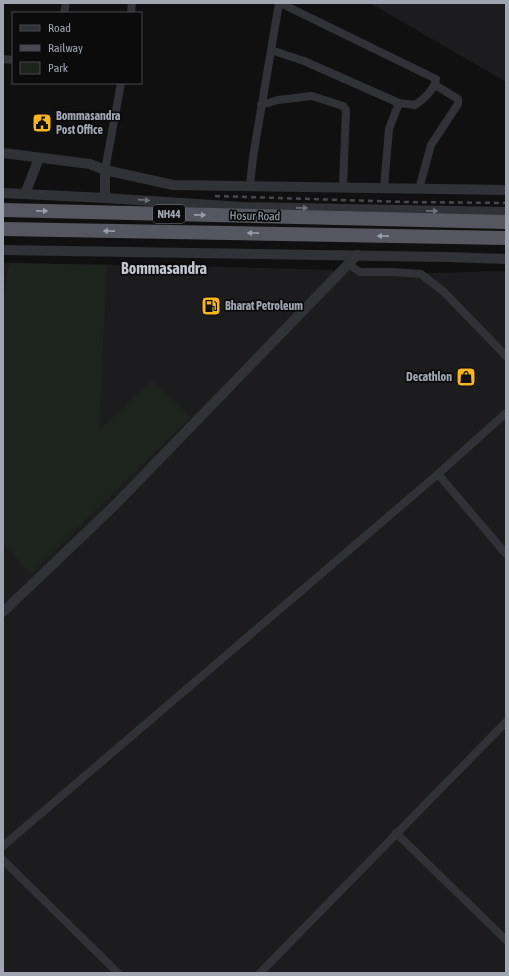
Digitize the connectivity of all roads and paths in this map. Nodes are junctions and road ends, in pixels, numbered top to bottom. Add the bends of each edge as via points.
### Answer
1 (280, 3) edge
2 (271, 50) junction
3 (121, 84) edge
4 (435, 84) junction
5 (399, 103) junction
6 (261, 105) junction
7 (3, 153) edge
8 (39, 158) junction
9 (105, 170) junction
10 (173, 185) junction
11 (250, 186) junction
12 (343, 187) junction
13 (384, 188) junction
14 (419, 189) junction
15 (506, 190) edge
16 (3, 193) edge
17 (25, 194) junction
18 (105, 198) junction
19 (171, 202) junction
20 (3, 210) edge
21 (506, 212) edge
22 (506, 222) edge
23 (3, 229) edge
24 (506, 238) edge
25 (3, 250) edge
26 (357, 255) junction
27 (506, 259) edge
28 (348, 264) junction
29 (506, 356) edge
30 (506, 413) edge
31 (438, 474) junction
32 (506, 554) edge
33 (3, 612) edge
34 (506, 722) edge
35 (396, 833) junction
36 (3, 846) edge
37 (3, 860) edge
38 (506, 940) edge
39 (118, 973) edge
40 (260, 973) edge

1 - 2 street
1 - 4 street via 436,79
2 - 5 street via 304,61
2 - 6 street
3 - 9 street
4 - 5 street via 415,106
4 - 14 street via 458,99 458,104 431,146
5 - 13 street via 389,129
6 - 11 street
6 - 12 street via 312,96 343,106 346,110
7 - 8 street
8 - 9 street via 90,164
8 - 17 street
9 - 10 street
9 - 18 street
10 - 11 street
10 - 19 street
11 - 12 street
12 - 13 street
13 - 14 street
14 - 15 street
16 - 17 street
17 - 18 street
18 -> 19 street
19 -> 21 street via 242,207
20 -> 22 highway, Hosur Road / NH44
24 -> 23 highway, Hosur Road / NH44
25 - 26 street
26 - 27 street
26 - 28 street
28 - 29 street via 360,272 421,274 444,292
28 - 33 street via 114,506
30 - 31 street
31 - 32 street
31 - 36 street
34 - 35 street
35 - 38 street
35 - 40 street
37 - 39 street

